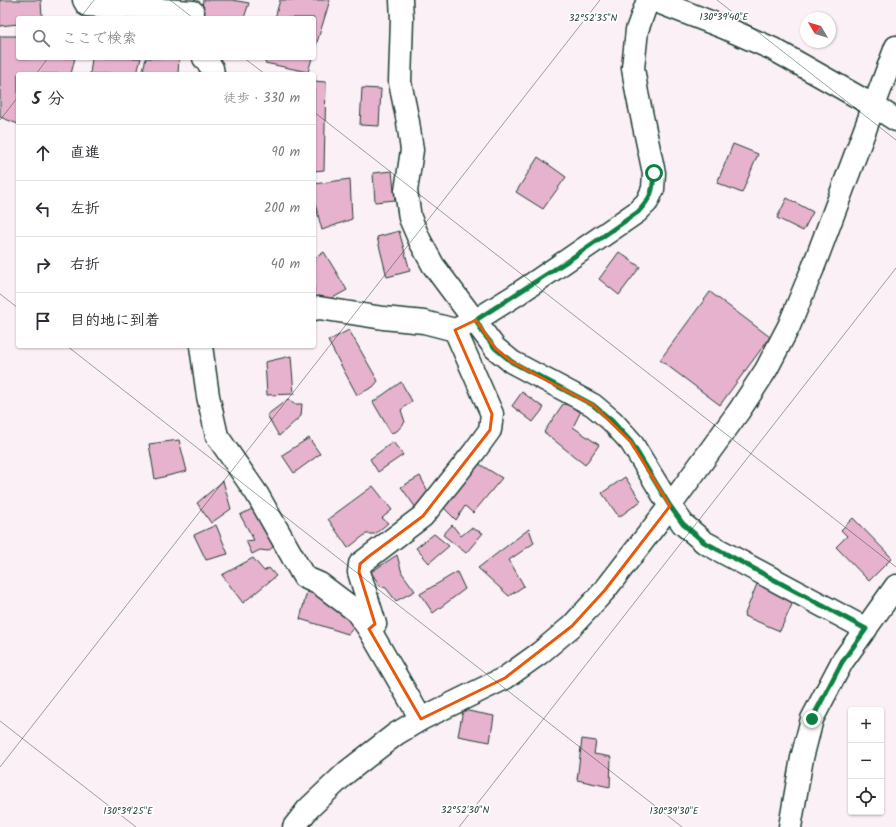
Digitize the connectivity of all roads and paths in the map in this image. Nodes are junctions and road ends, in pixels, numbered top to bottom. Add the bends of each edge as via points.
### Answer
1 (84, 0) edge
2 (401, 0) edge
3 (648, 0) edge
4 (653, 0) edge
5 (193, 10) edge
6 (896, 47) edge
7 (206, 60) edge
8 (213, 72) edge
9 (874, 106) junction
10 (896, 120) edge
11 (316, 309) edge
12 (476, 320) junction
13 (455, 330) junction
14 (201, 348) edge
15 (670, 506) junction
16 (896, 586) edge
17 (369, 629) junction
18 (866, 629) junction
19 (421, 719) junction
20 (294, 827) edge
21 (790, 827) edge

1 - 5 street via 87,5
2 - 12 street via 400,82 412,150 406,191 410,218 433,265
3 - 12 street via 638,30 633,68 654,173 653,188 647,202 638,212 569,260
4 - 9 street via 773,49
6 - 9 street
7 - 8 street
9 - 10 street
9 - 15 street via 814,268 789,326 766,370 739,412
11 - 13 street via 424,322
12 - 13 street
12 - 15 street via 495,348 512,362 593,405 612,421 631,442
13 - 17 street via 492,414 490,430 423,516 360,564 359,572 375,624
14 - 17 street via 217,436 257,494 304,577 320,584 356,611
15 - 18 street via 683,524 704,542
15 - 19 street via 605,590 572,626 505,678
16 - 18 street
17 - 19 street
18 - 21 street via 842,662 812,719 802,758
19 - 20 street via 396,734 346,772 308,809

